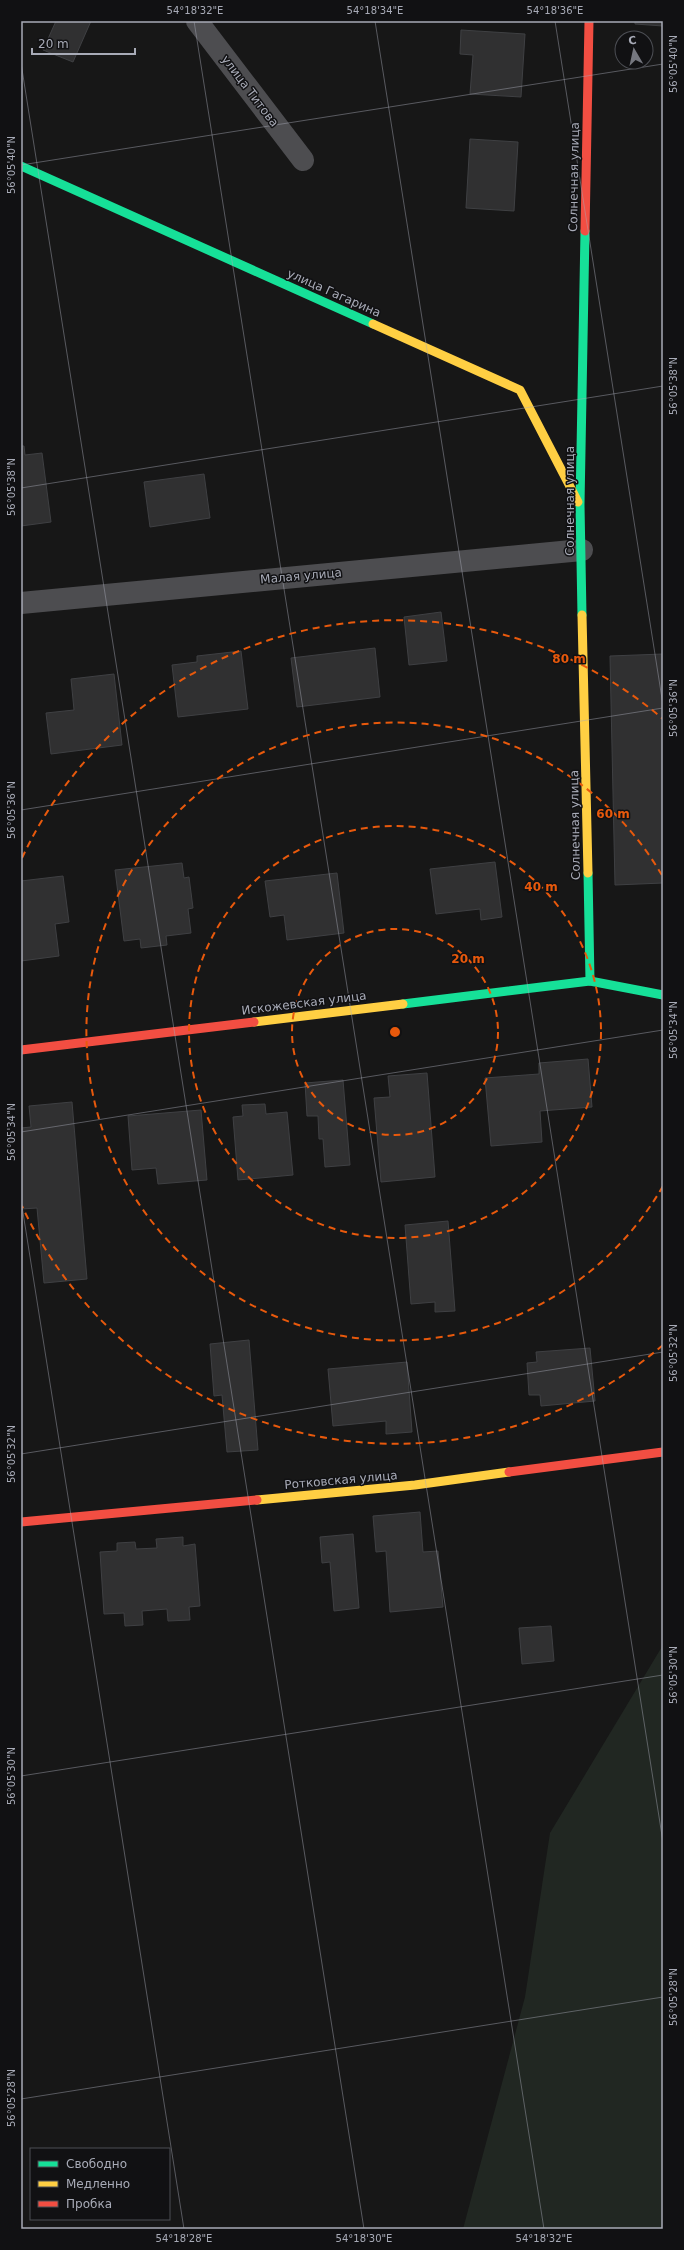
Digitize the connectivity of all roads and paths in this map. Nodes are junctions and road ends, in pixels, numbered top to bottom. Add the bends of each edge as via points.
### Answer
1 (197, 21) edge
2 (589, 21) edge
3 (302, 160) dead end
4 (21, 166) edge
5 (580, 504) junction
6 (582, 550) junction
7 (21, 603) edge
8 (590, 981) junction
9 (663, 995) edge
10 (21, 1050) edge
11 (663, 1452) edge
12 (21, 1522) edge

1 - 3 street, улица Титова
2 - 5 street, Солнечная улица
4 - 5 street, улица Гагарина via 520,390
5 - 6 street, Солнечная улица
6 - 7 street, Малая улица
6 - 8 street, Солнечная улица
8 - 9 street, Искожевская улица
8 - 10 street, Искожевская улица
11 - 12 street, Ротковская улица via 415,1485

